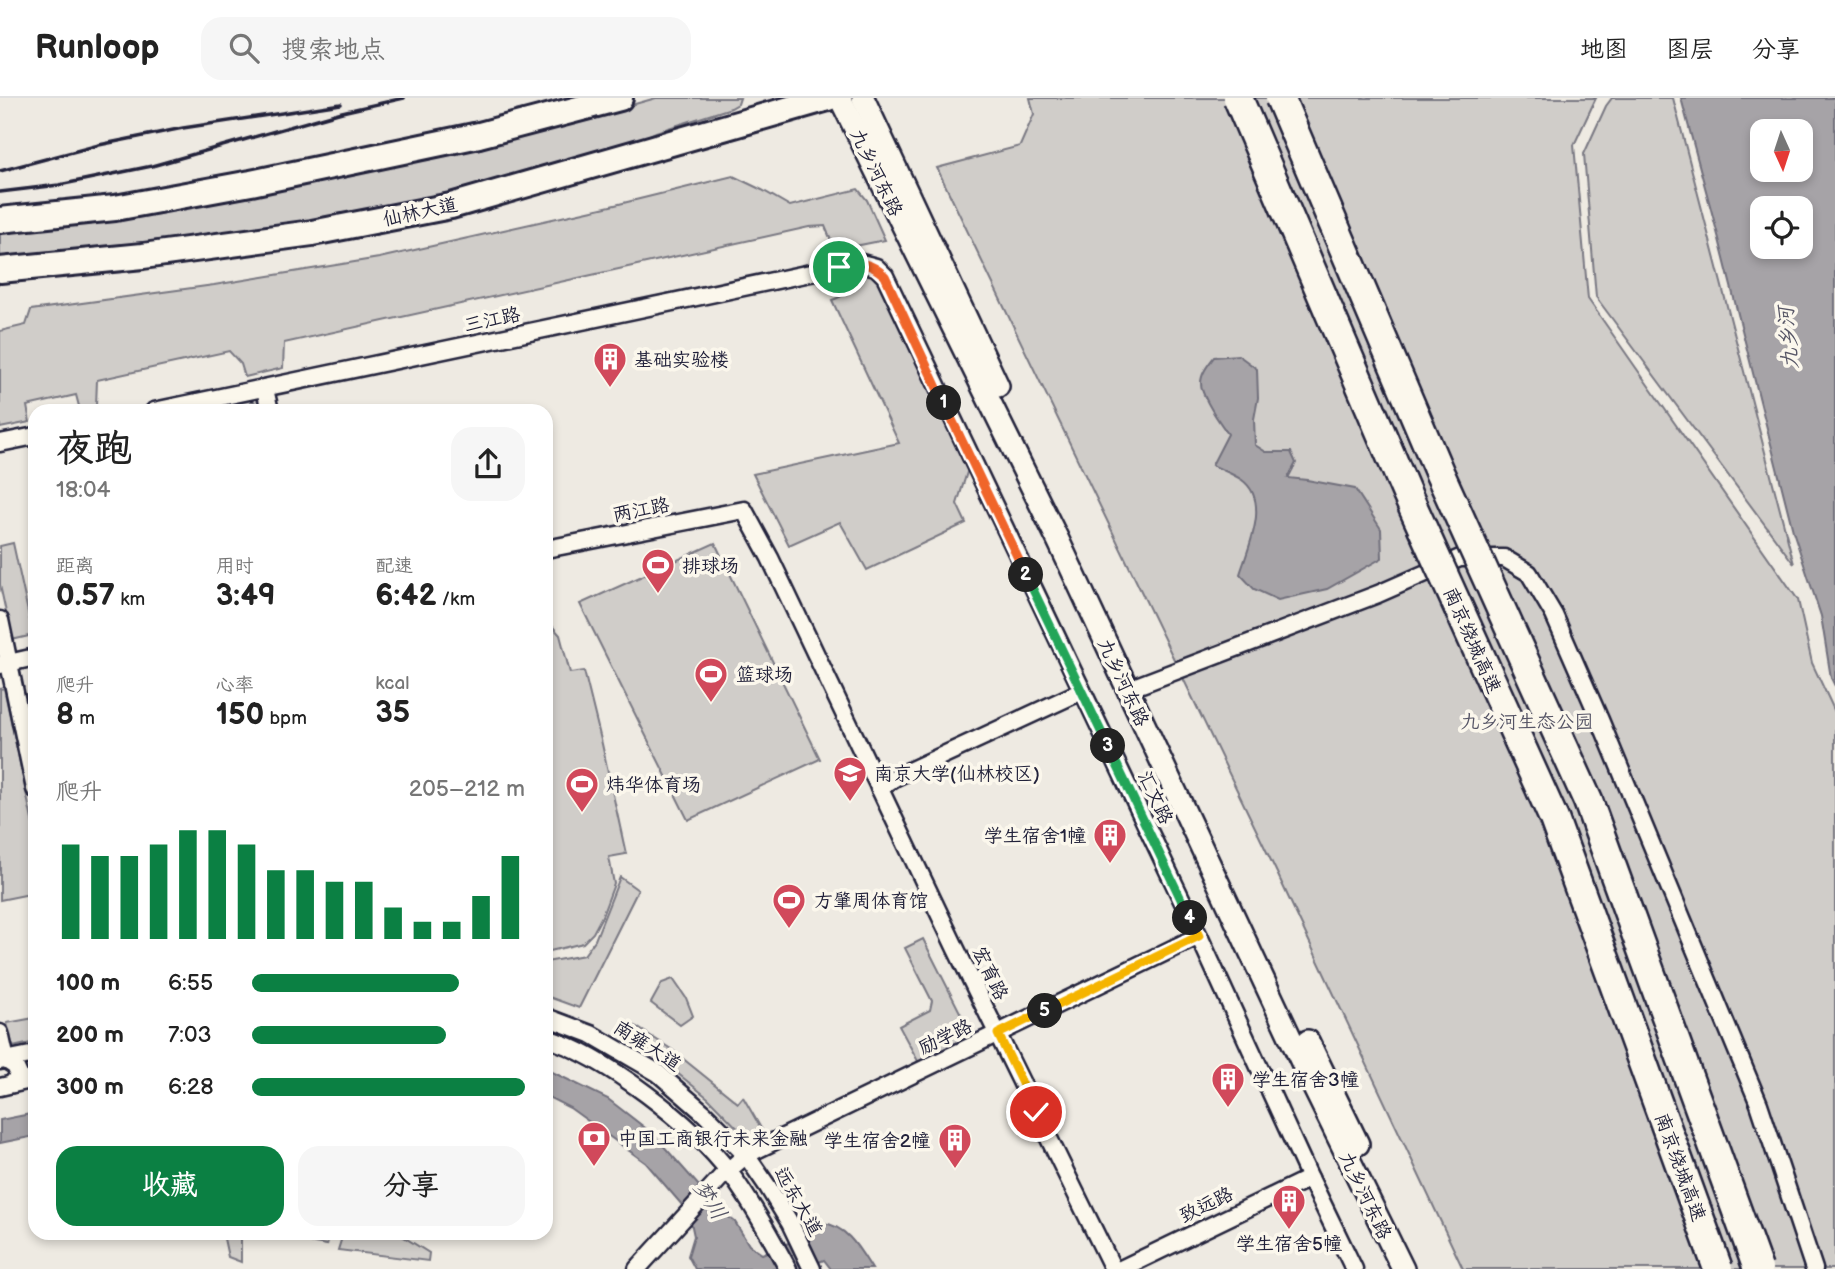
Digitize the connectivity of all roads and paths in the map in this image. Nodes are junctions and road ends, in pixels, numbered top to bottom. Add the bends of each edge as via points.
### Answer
1 (620, 98) edge
2 (828, 98) edge
3 (840, 98) edge
4 (863, 98) edge
5 (1238, 98) edge
6 (1280, 98) edge
7 (0, 220) edge
8 (839, 267) joint
9 (0, 270) edge
10 (265, 388) junction
11 (188, 404) edge
12 (268, 404) edge
13 (28, 437) edge
14 (0, 443) edge
15 (553, 548) edge
16 (0, 620) edge
17 (28, 659) edge
18 (4, 664) edge
19 (1139, 685) junction
20 (1082, 691) junction
21 (865, 758) joint
22 (28, 761) edge
23 (879, 788) junction
24 (1199, 936) junction
25 (553, 1020) edge
26 (0, 1033) edge
27 (592, 1034) junction
28 (998, 1034) junction
29 (553, 1040) edge
30 (582, 1054) junction
31 (28, 1055) edge
32 (3, 1060) edge
33 (28, 1080) edge
34 (6, 1085) edge
35 (746, 1155) junction
36 (725, 1174) junction
37 (1310, 1178) junction
38 (637, 1269) edge
39 (788, 1269) edge
40 (813, 1269) edge
41 (1113, 1269) edge
42 (1121, 1269) edge
43 (1354, 1269) edge
44 (1403, 1269) edge
45 (1419, 1269) edge
46 (1717, 1269) edge
47 (1758, 1269) edge
48 (1814, 1269) edge

1 - 7 main road via 479,135 251,183 115,208
2 - 9 main road, 仙林大道 via 451,206 312,233
3 - 44 main road, 九乡河东路 via 1064,552
4 - 19 main road, 九乡河东路
5 - 46 highway, 南京绕城高速, bridge via 1407,494 1554,819
6 - 47 highway, 南京绕城高速, bridge via 1440,474 1588,801
8 - 10 street, 三江路
8 - 20 street, 汇文路 via 861,263 876,267 885,276
10 - 11 street, 三江路
10 - 12 street
13 - 14 street
15 - 21 street, 两江路 via 744,510
16 - 18 street
17 - 18 street
18 - 22 street
19 - 45 main road, 九乡河东路
19 - 48 street via 1460,558 1504,558 1529,573 1554,615 1759,1104
20 - 23 street
20 - 24 street, 汇文路
21 - 23 street, 宏育路
23 - 28 street, 宏育路
24 - 28 street, 励学路
24 - 37 street, 汇文路
25 - 27 street, 南雍大道
26 - 32 street
27 - 30 street
27 - 35 street, 南雍大道 via 659,1073
28 - 35 street, 励学路
28 - 41 street, 宏育路
29 - 30 street
30 - 36 street via 647,1094 708,1148
31 - 32 street
32 - 34 street via 15,1066 19,1075
33 - 34 street
35 - 36 street, 励学路
35 - 40 street, 远东大道
36 - 38 street, 励学路
36 - 39 street via 750,1201
37 - 42 street, 致远路
37 - 43 street, 汇文路

